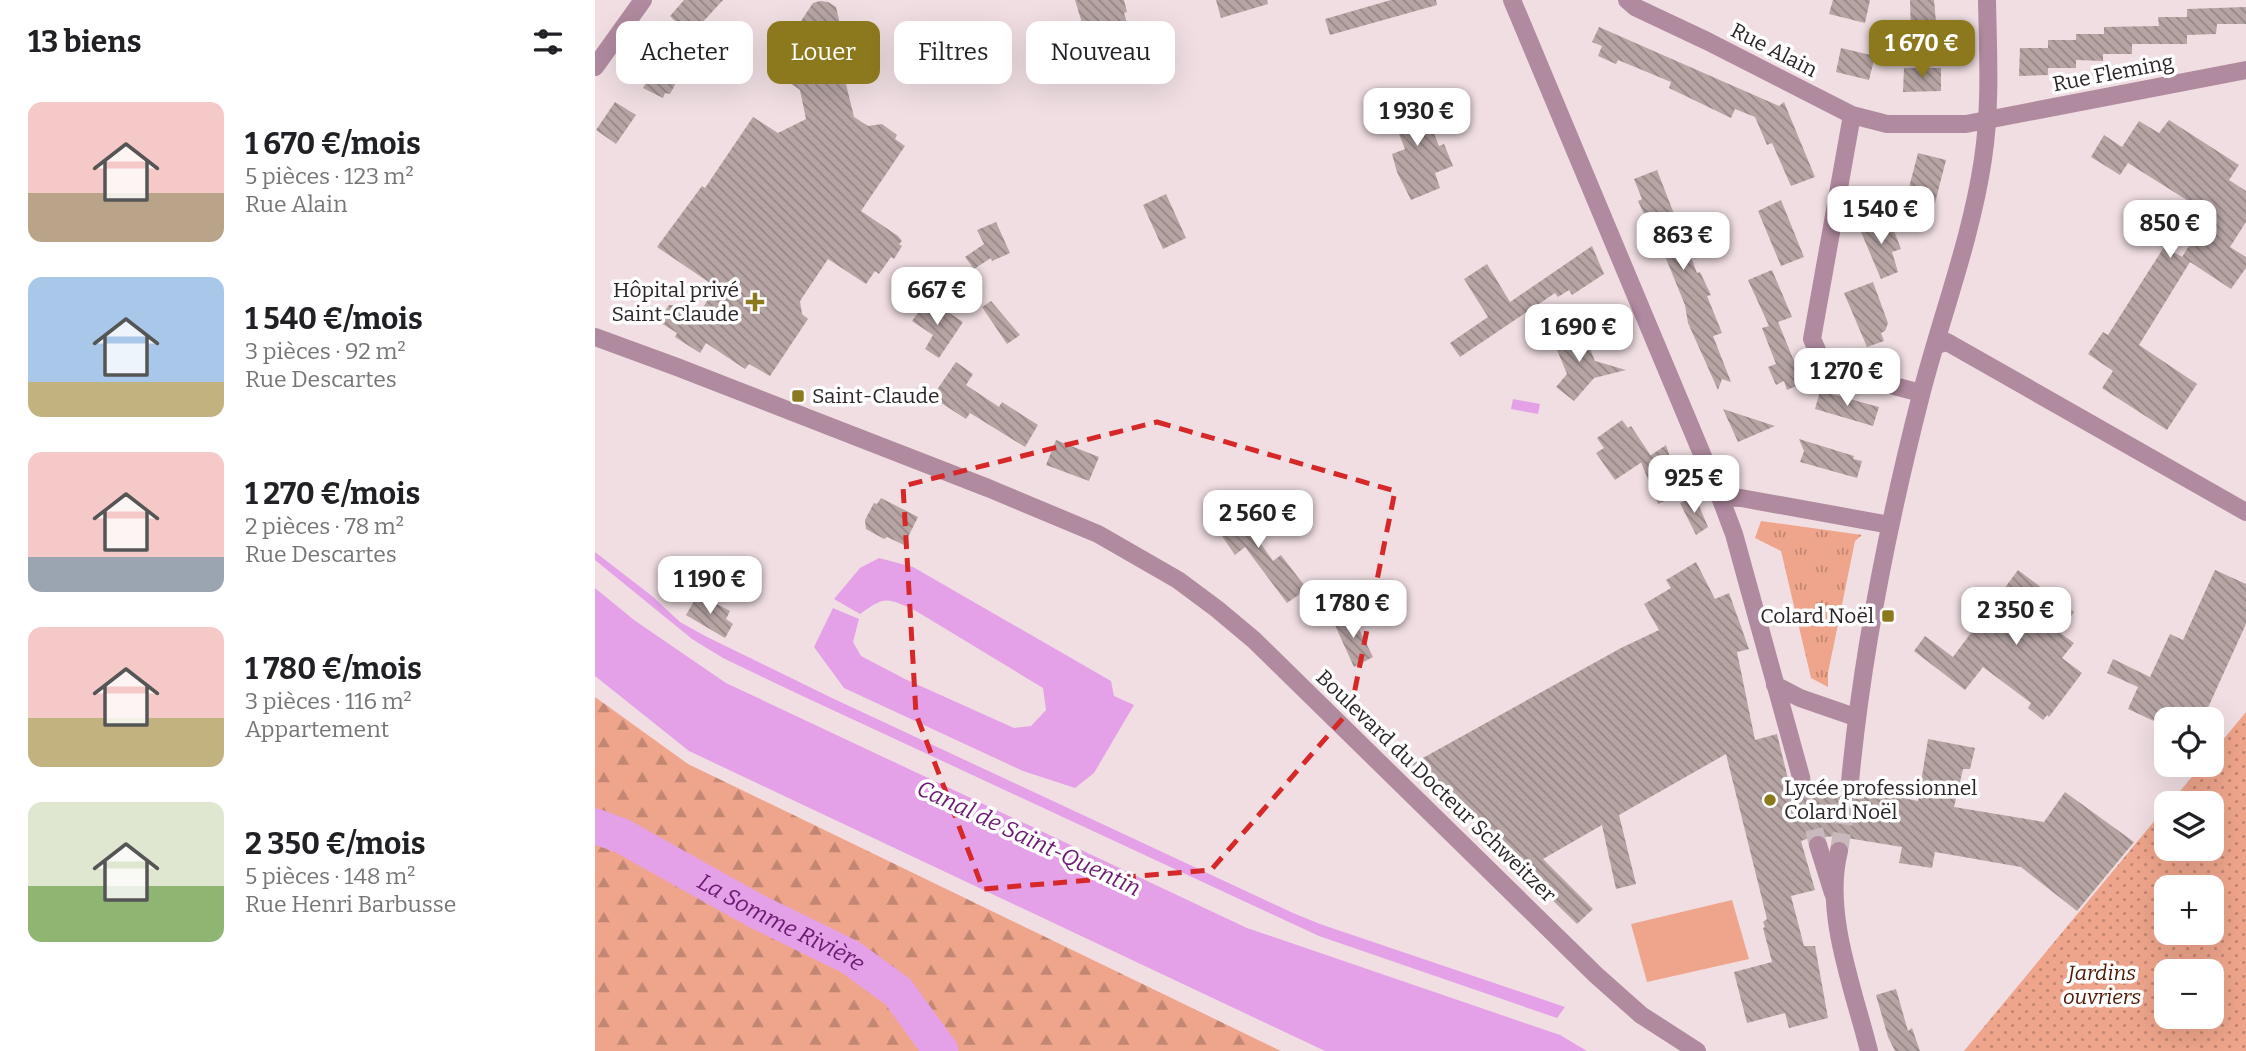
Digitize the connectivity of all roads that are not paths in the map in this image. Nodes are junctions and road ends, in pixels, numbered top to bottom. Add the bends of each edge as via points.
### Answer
1 (643, 0) edge
2 (1512, 0) edge
3 (1627, 0) edge
4 (1987, 0) edge
5 (595, 67) edge
6 (2246, 70) edge
7 (1852, 116) junction
8 (1988, 119) junction
9 (595, 337) edge
10 (1936, 345) junction
11 (1921, 393) junction
12 (1720, 497) junction
13 (2246, 512) edge
14 (1891, 524) junction
15 (1775, 685) junction
16 (1855, 717) junction
17 (1801, 777) tunnel mouth
18 (1850, 782) tunnel mouth
19 (1818, 845) tunnel mouth
20 (1839, 851) tunnel mouth
21 (1833, 893) junction
22 (1697, 1051) edge
23 (1869, 1051) edge

1 - 5 street
2 - 12 street
3 - 7 street, Rue Alain
4 - 8 street
6 - 8 street, Rue Fleming
7 - 8 street, Rue Alain via 1887,124 1966,124
7 - 11 street via 1812,339 1820,356 1844,373
8 - 10 street via 1980,180
9 - 22 street, Boulevard du Docteur Schweitzer via 1000,493 1098,534 1178,580 1254,640 1596,975 1641,1015
10 - 11 street
10 - 13 street via 1947,342
11 - 14 street
12 - 14 street
12 - 15 street
14 - 16 street
15 - 16 street
15 - 17 street
16 - 18 street
19 - 21 street
20 - 21 street
21 - 23 street via 1836,922

